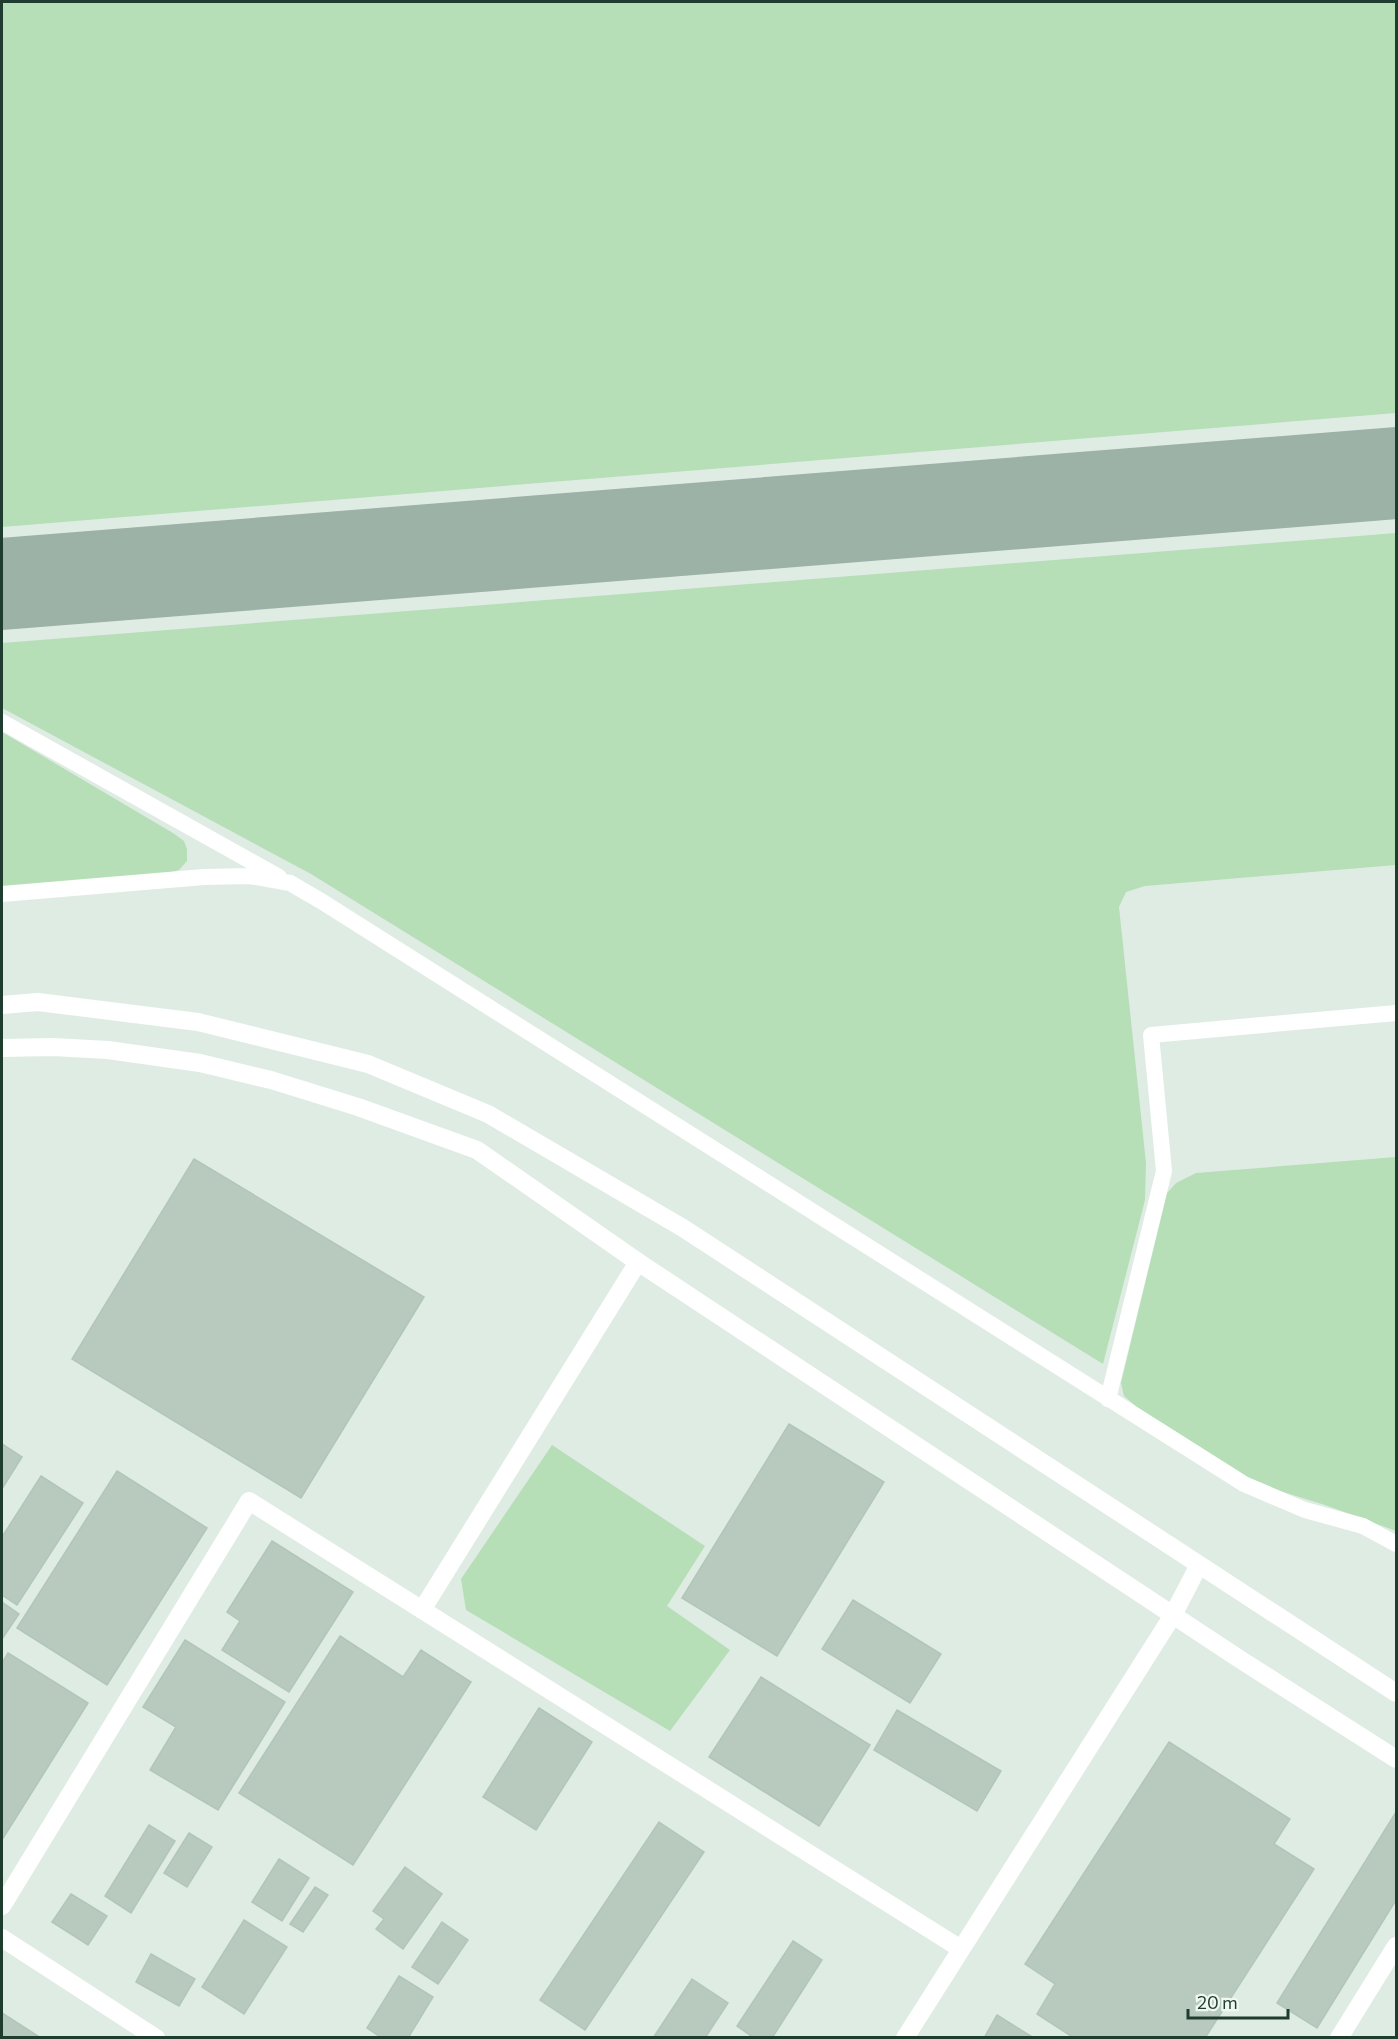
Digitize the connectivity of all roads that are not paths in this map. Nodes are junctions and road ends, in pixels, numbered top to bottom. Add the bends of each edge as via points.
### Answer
1 (2, 722) edge
2 (290, 883) junction
3 (2, 894) edge
4 (2, 1005) edge
5 (1396, 1013) edge
6 (2, 1048) edge
7 (638, 1262) junction
8 (1108, 1399) junction
9 (1396, 1544) edge
10 (1199, 1565) junction
11 (422, 1610) junction
12 (1173, 1615) junction
13 (1396, 1693) edge
14 (1396, 1759) edge
15 (2, 1906) edge
16 (2, 1938) edge
17 (1396, 1946) edge
18 (962, 1948) junction
19 (156, 2037) edge
20 (905, 2037) edge
21 (1340, 2037) edge

1 - 2 lane
2 - 3 lane via 250,876 204,877
2 - 8 lane
4 - 10 street via 38,1002 198,1022 368,1064 488,1113 683,1228
5 - 8 lane via 1151,1035 1164,1171
6 - 7 street via 108,1050 200,1064 272,1080 358,1107 477,1150
7 - 11 street
7 - 12 street
8 - 9 lane via 1244,1484 1305,1510 1363,1526
10 - 12 street
10 - 13 street
11 - 15 street via 249,1501
11 - 18 street
12 - 14 street
12 - 18 street
16 - 19 street
17 - 21 street
18 - 20 street

